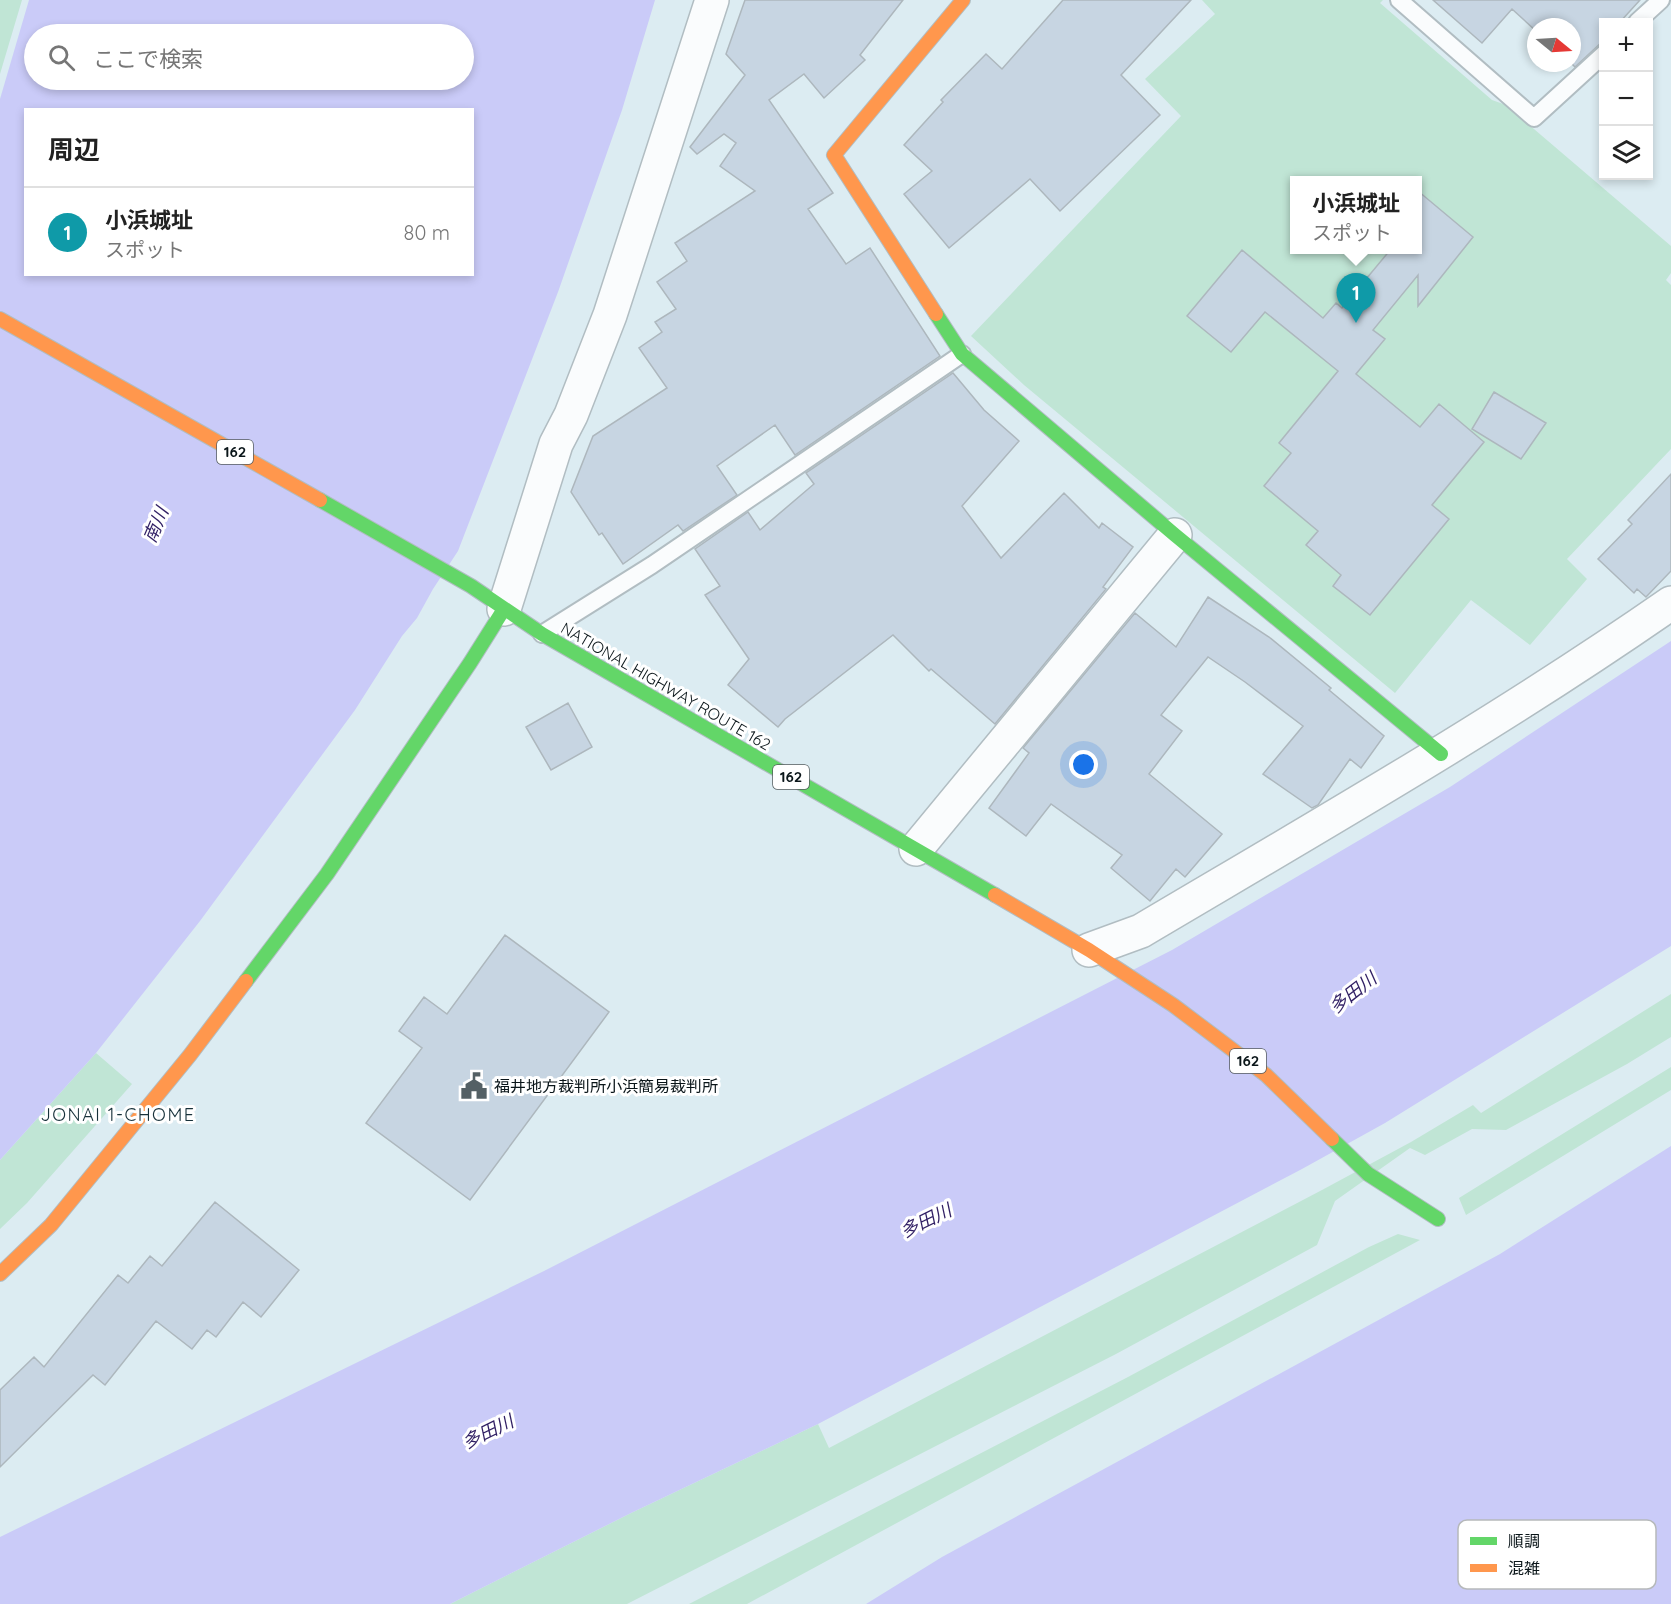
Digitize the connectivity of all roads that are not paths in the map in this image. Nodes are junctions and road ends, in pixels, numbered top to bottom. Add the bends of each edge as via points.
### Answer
1 (712, 0) edge
2 (963, 0) edge
3 (1400, 0) edge
4 (1661, 0) edge
5 (1641, 18) edge
6 (1599, 59) edge
7 (0, 319) edge
8 (962, 354) junction
9 (1175, 535) junction
10 (1671, 603) edge
11 (504, 609) junction
12 (542, 634) junction
13 (1441, 754) junction
14 (916, 849) junction
15 (1101, 958) junction
16 (1438, 1219) dead end
17 (0, 1274) edge

1 - 11 street via 610,315 556,444
2 - 8 main road via 834,155
3 - 6 lane via 1534,118
4 - 5 lane
7 - 11 main road, NATIONAL HIGHWAY ROUTE 162 / 162 via 471,586
8 - 9 main road
8 - 12 lane via 652,565
9 - 13 main road
9 - 14 street
10 - 13 street
11 - 12 main road, NATIONAL HIGHWAY ROUTE 162 / 162
11 - 17 main road via 327,874 197,1046 51,1225
12 - 14 main road, NATIONAL HIGHWAY ROUTE 162 / 162
13 - 15 street
14 - 15 main road, NATIONAL HIGHWAY ROUTE 162 / 162
15 - 16 main road, NATIONAL HIGHWAY ROUTE 162 / 162 via 1173,1005 1266,1075 1368,1174

